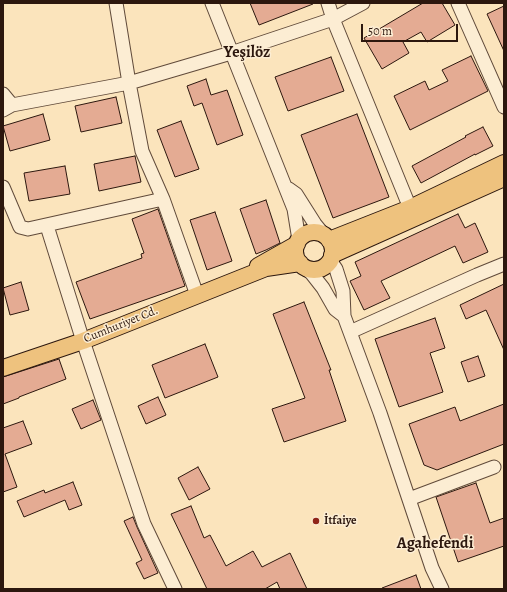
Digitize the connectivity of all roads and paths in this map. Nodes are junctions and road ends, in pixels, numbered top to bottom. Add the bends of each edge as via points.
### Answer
1 (116, 3) edge
2 (212, 3) edge
3 (328, 3) edge
4 (363, 3) edge
5 (458, 3) edge
6 (333, 19) junction
7 (231, 53) junction
8 (129, 83) junction
9 (3, 94) edge
10 (504, 107) edge
11 (7, 108) edge
12 (504, 163) edge
13 (504, 178) edge
14 (3, 187) edge
15 (285, 187) junction
16 (163, 199) junction
17 (410, 208) junction
18 (47, 226) junction
19 (298, 242) junction
20 (329, 248) junction
21 (301, 264) junction
22 (504, 264) edge
23 (239, 280) junction
24 (197, 295) junction
25 (344, 316) junction
26 (350, 332) junction
27 (83, 341) junction
28 (3, 368) edge
29 (494, 467) dead end
30 (409, 499) junction
31 (175, 589) edge
32 (442, 589) edge

1 - 8 street
2 - 7 street
3 - 6 street
4 - 6 street
5 - 10 street
6 - 7 street
6 - 17 street
7 - 8 street
7 - 15 street
8 - 11 street
8 - 16 street via 142,151
9 - 11 street
12 - 17 main road
13 - 20 main road via 414,219
14 - 18 street via 20,227 28,229
15 - 19 street via 294,209
15 - 20 street via 296,194
16 - 18 street
16 - 24 street
17 - 20 main road
18 - 27 street
19 - 20 main road via 308,233 316,232
19 - 21 main road via 296,255
19 - 23 main road
20 - 21 main road via 322,268 306,268
20 - 25 street via 343,291
21 - 23 main road via 266,268
21 - 25 street via 323,288 335,309
22 - 26 street
23 - 24 main road, Cumhuriyet Cd.
24 - 27 main road, Cumhuriyet Cd.
25 - 26 street
26 - 30 street
27 - 28 main road, Cumhuriyet Cd.
27 - 31 street via 144,524
29 - 30 street
30 - 32 street via 432,568

